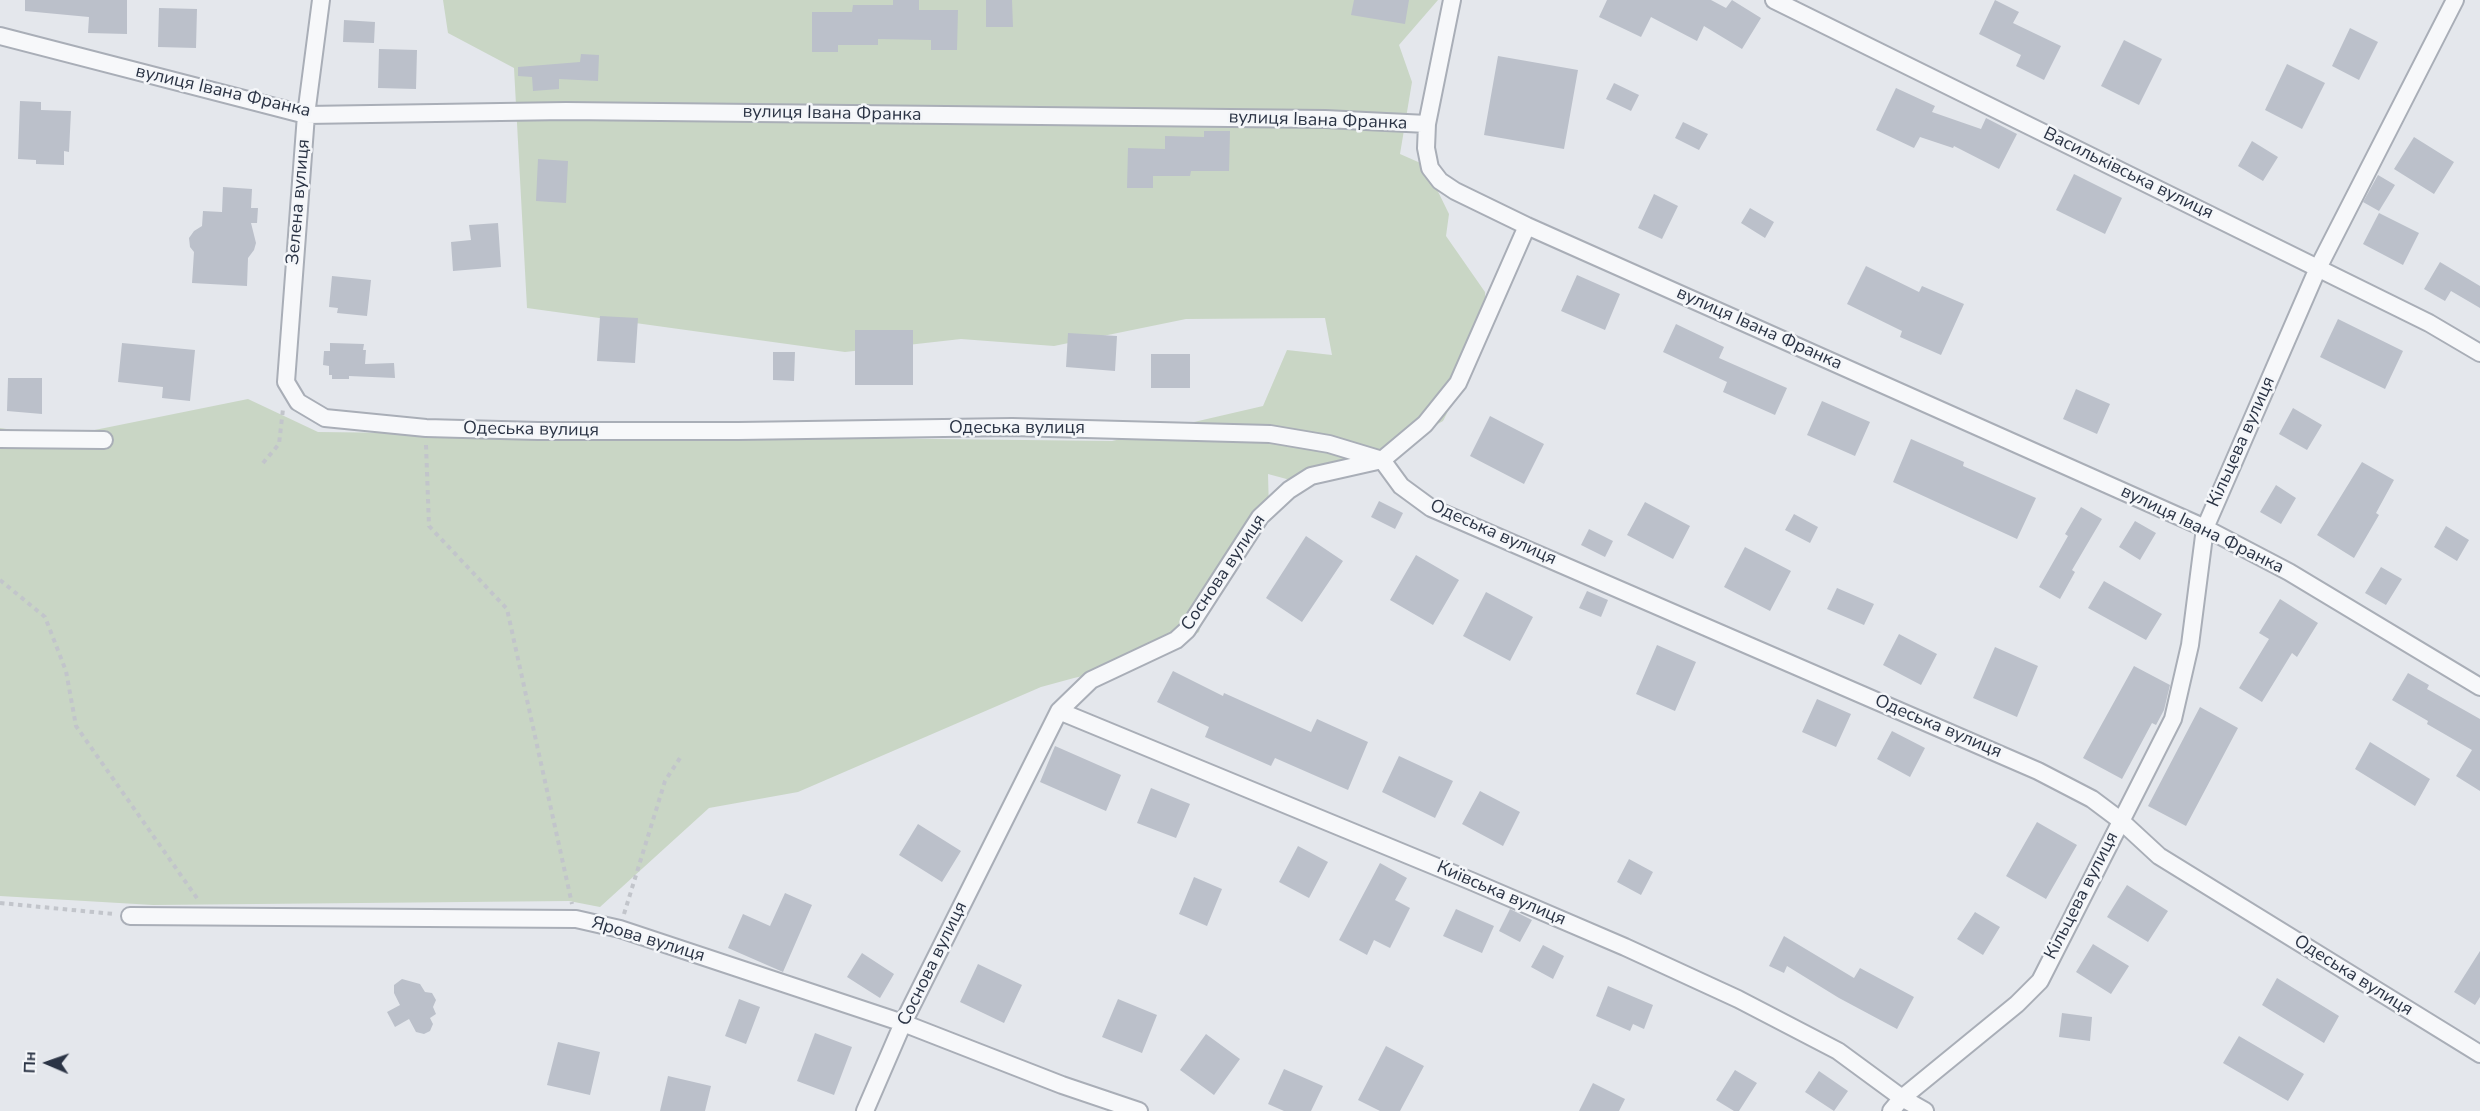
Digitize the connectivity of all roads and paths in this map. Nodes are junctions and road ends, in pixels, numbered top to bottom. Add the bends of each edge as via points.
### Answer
1 (321, 0) edge
2 (1452, 0) edge
3 (1774, 0) edge
4 (2455, 0) edge
5 (0, 36) edge
6 (306, 115) junction
7 (1427, 124) junction
8 (1527, 226) junction
9 (2318, 268) junction
10 (2480, 353) edge
11 (285, 382) junction
12 (426, 428) junction
13 (0, 439) edge
14 (104, 440) dead end
15 (1382, 460) junction
16 (263, 463) dead end
17 (2205, 528) junction
18 (0, 580) edge
19 (2480, 687) edge
20 (1059, 711) junction
21 (681, 758) dead end
22 (2120, 820) junction
23 (0, 903) edge
24 (130, 916) joint
25 (210, 917) junction
26 (576, 919) junction
27 (620, 929) junction
28 (903, 1023) junction
29 (2480, 1054) edge
30 (1902, 1098) junction
31 (865, 1111) edge
32 (1139, 1111) edge
33 (1891, 1111) edge
34 (1925, 1111) edge

1 - 6 street, Зелена вулиця
2 - 7 street
3 - 9 street, Васильківська вулиця
4 - 9 street, Кільцева вулиця
5 - 6 street, вулиця Івана Франка
6 - 7 street, вулиця Івана Франка via 566,111 1325,119
6 - 11 street, Зелена вулиця
7 - 8 street, вулиця Івана Франка via 1430,168 1440,181
8 - 15 street, Соснова вулиця via 1458,383 1425,424
8 - 17 street, вулиця Івана Франка
9 - 10 street, Васильківська вулиця
9 - 17 street, Кільцева вулиця
11 - 12 street, Одеська вулиця via 298,402 325,418
11 - 16 path via 279,444
12 - 15 street, Одеська вулиця via 738,431 1012,427 1270,434 1329,444
12 - 26 path via 429,526 507,609
13 - 14 street
15 - 20 street, Соснова вулиця via 1311,476 1289,490 1260,517 1187,630 1176,640 1091,680
15 - 22 street, Одеська вулиця via 1401,486 1431,508 2038,771 2092,799
17 - 19 street, вулиця Івана Франка via 2289,572
17 - 22 street, Кільцева вулиця via 2190,645 2173,719
18 - 25 path via 45,617 66,671 76,726
20 - 28 street, Соснова вулиця
20 - 30 street, Київська вулиця via 1645,956 1838,1051
21 - 27 path via 665,781
22 - 29 street, Одеська вулиця via 2159,856
22 - 30 street, Кільцева вулиця via 2040,981
23 - 24 path
24 - 25 street, Ярова вулиця
25 - 26 street, Ярова вулиця
26 - 27 street, Ярова вулиця
27 - 28 street, Ярова вулиця
28 - 31 street, Соснова вулиця
28 - 32 street, Ярова вулиця
30 - 33 street, Кільцева вулиця
30 - 34 street, Київська вулиця

